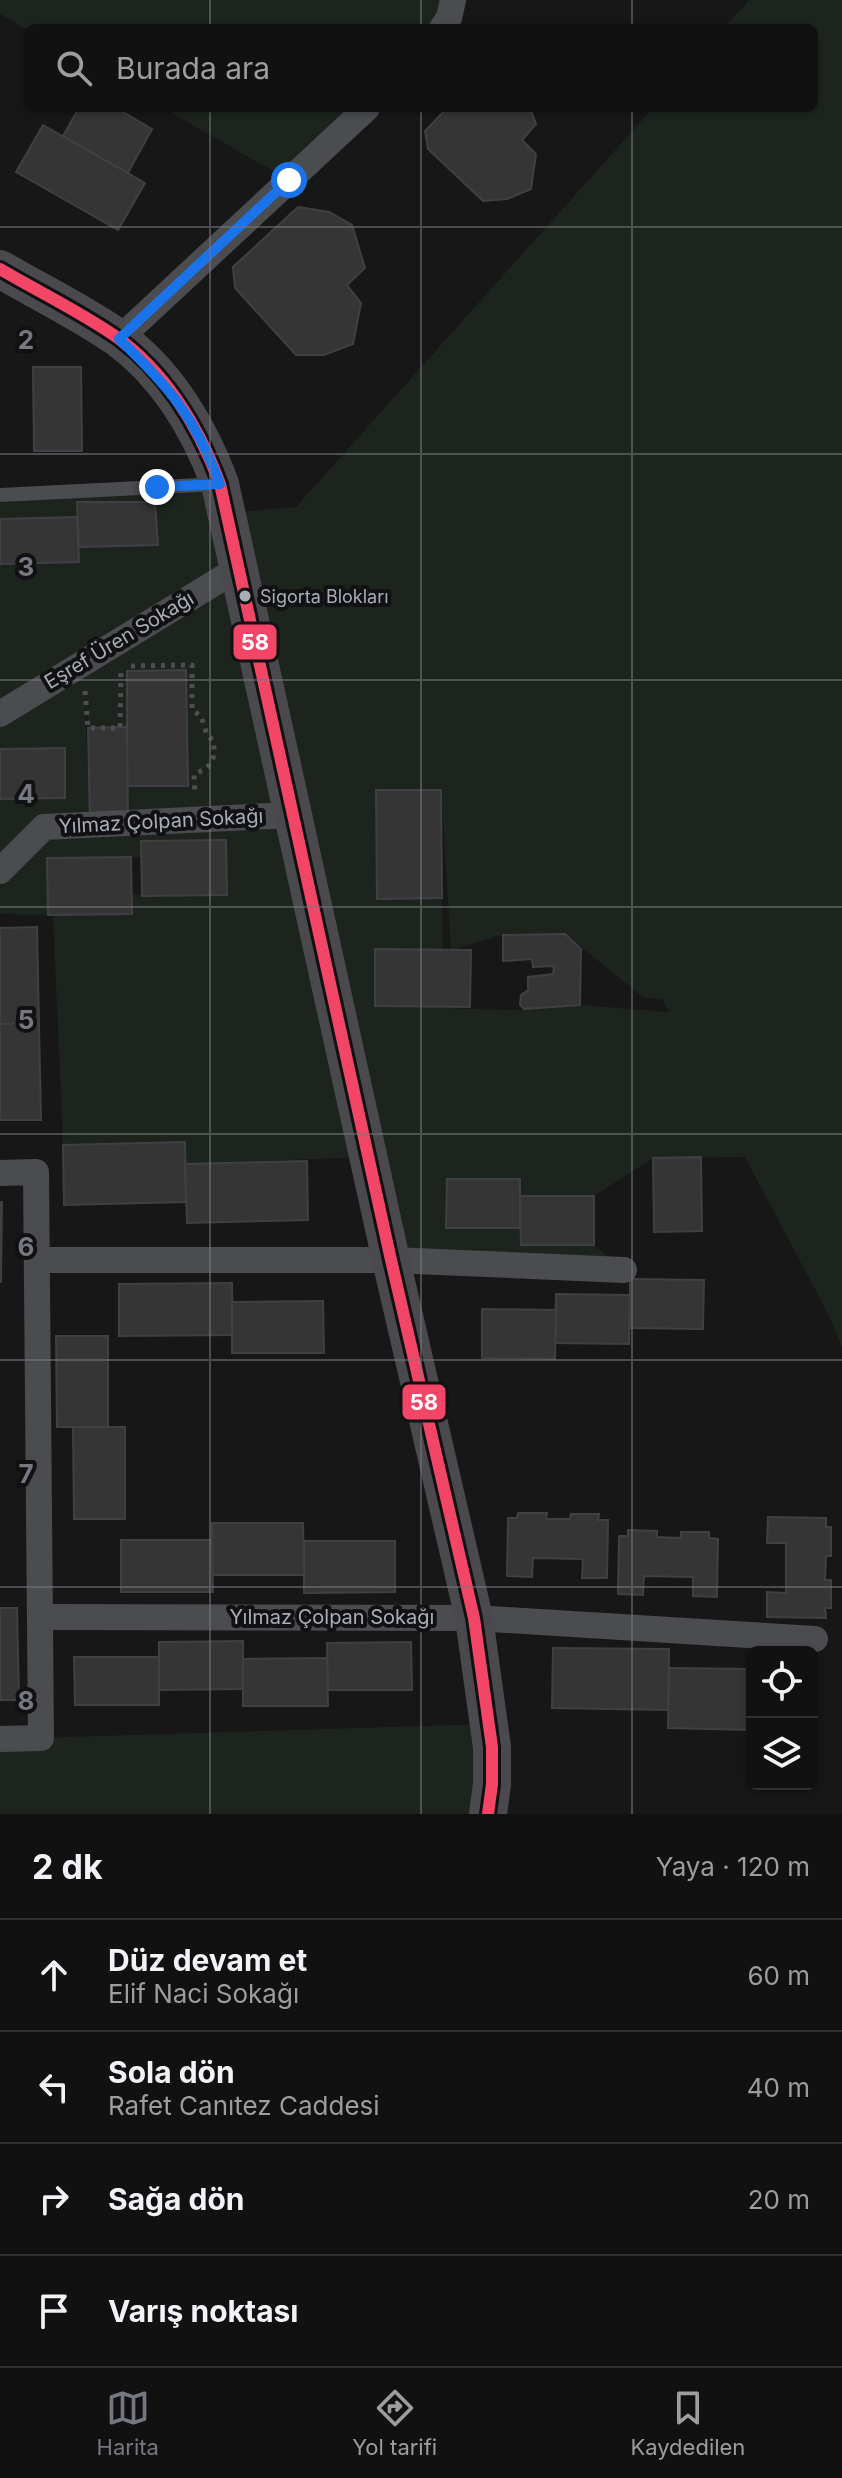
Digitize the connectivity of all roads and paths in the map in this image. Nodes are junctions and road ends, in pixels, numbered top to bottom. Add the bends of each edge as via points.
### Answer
1 (453, 0) edge
2 (445, 24) edge
3 (363, 112) edge
4 (0, 269) edge
5 (119, 339) junction
6 (220, 484) junction
7 (0, 495) edge
8 (239, 568) junction
9 (0, 714) edge
10 (88, 728) dead end
11 (194, 774) dead end
12 (292, 815) junction
13 (0, 871) edge
14 (0, 1173) edge
15 (37, 1260) junction
16 (391, 1260) junction
17 (624, 1270) dead end
18 (40, 1617) junction
19 (474, 1618) junction
20 (815, 1639) dead end
21 (0, 1739) edge
22 (488, 1814) edge

1 - 2 street
3 - 5 street
4 - 5 street
5 - 6 street via 186,412
6 - 7 lane
6 - 8 street
8 - 9 street, Eşref Üren Sokağı
8 - 12 street
10 - 11 path via 120,728 121,666 192,665 192,710 201,716 215,751 210,767
12 - 13 street, Yılmaz Çolpan Sokağı via 44,827
12 - 16 street
14 - 15 street via 36,1172
15 - 16 street
15 - 18 street
16 - 17 street
16 - 19 street
18 - 19 street, Yılmaz Çolpan Sokağı
18 - 21 street via 41,1738
19 - 20 street, Yılmaz Çolpan Sokağı
19 - 22 street via 492,1747

